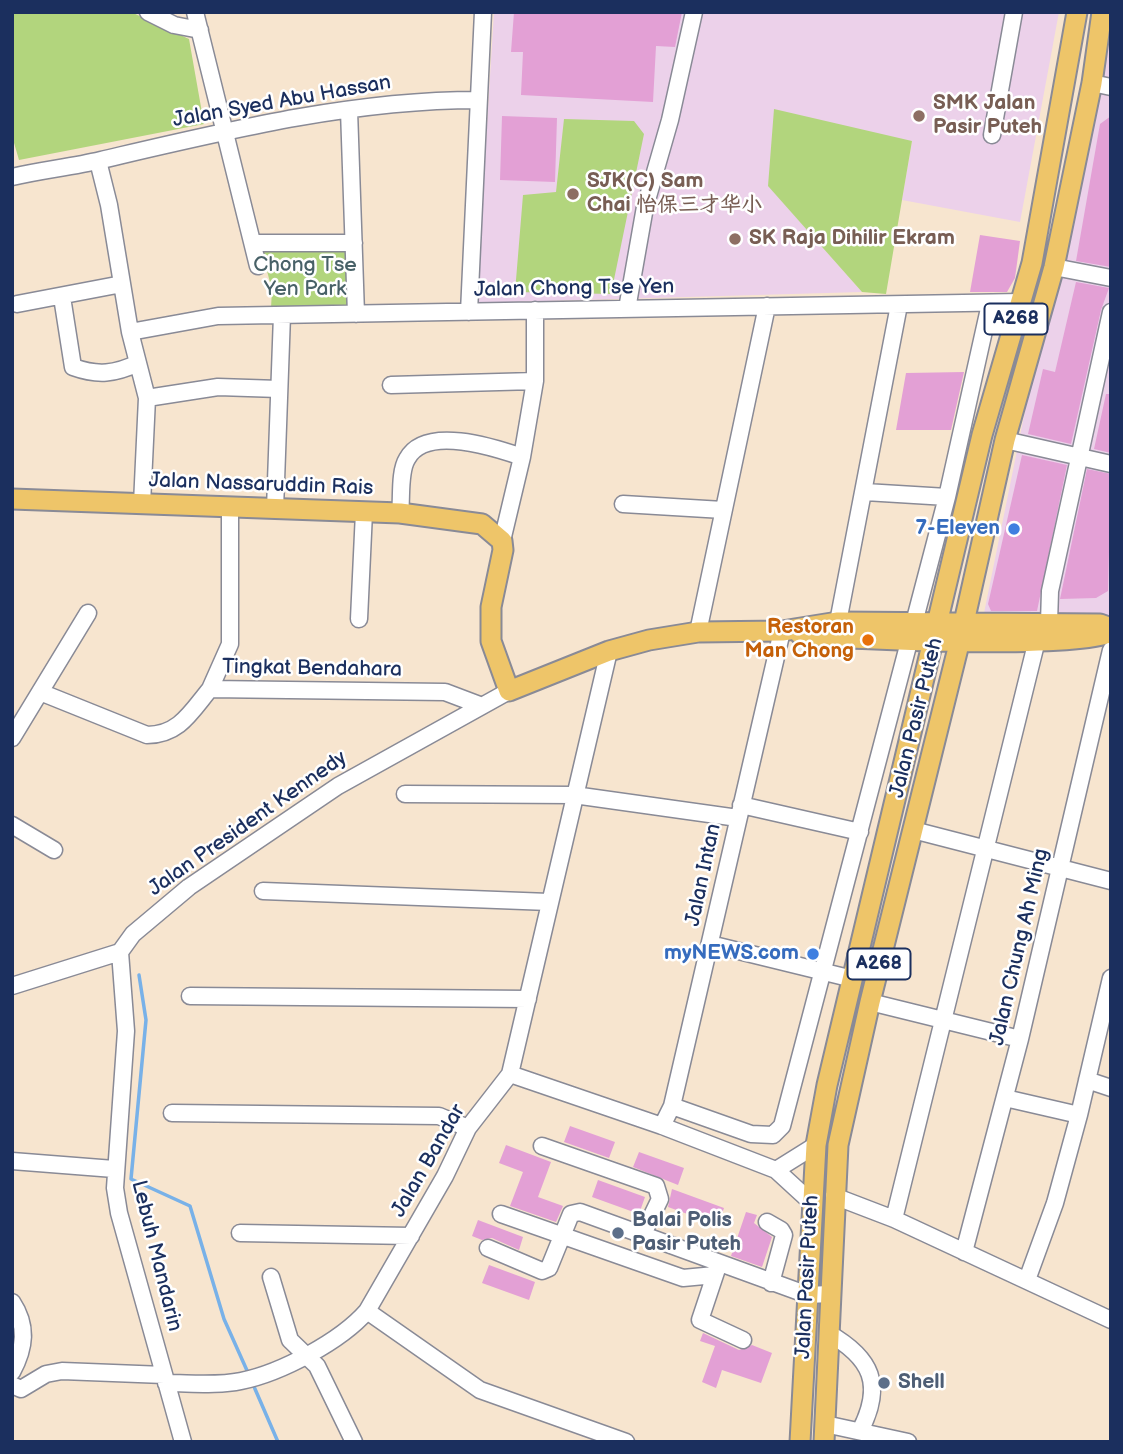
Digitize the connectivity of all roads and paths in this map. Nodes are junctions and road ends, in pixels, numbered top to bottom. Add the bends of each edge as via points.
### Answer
1 (148, 12) edge
2 (195, 12) edge
3 (483, 12) edge
4 (694, 12) edge
5 (1014, 12) edge
6 (1077, 12) edge
7 (1102, 12) edge
8 (200, 30) junction
9 (1101, 85) edge
10 (478, 100) junction
11 (349, 110) junction
12 (224, 130) junction
13 (992, 135) dead end
14 (98, 161) junction
15 (13, 174) edge
16 (253, 243) junction
17 (354, 243) junction
18 (258, 266) dead end
19 (1054, 267) junction
20 (1111, 278) edge
21 (122, 284) junction
22 (62, 297) junction
23 (1021, 302) junction
24 (17, 304) dead end
25 (990, 304) junction
26 (899, 305) junction
27 (767, 306) junction
28 (627, 309) junction
29 (535, 310) junction
30 (468, 312) junction
31 (1111, 312) edge
32 (356, 314) junction
33 (282, 315) junction
34 (130, 332) junction
35 (138, 363) junction
36 (535, 381) junction
37 (391, 385) dead end
38 (279, 389) junction
39 (147, 398) junction
40 (1004, 440) junction
41 (522, 457) junction
42 (1080, 457) junction
43 (1111, 464) edge
44 (865, 492) junction
45 (947, 497) junction
46 (12, 499) edge
47 (142, 504) junction
48 (623, 504) dead end
49 (230, 507) junction
50 (275, 509) junction
51 (723, 510) junction
52 (364, 512) junction
53 (400, 513) junction
54 (502, 541) junction
55 (88, 613) dead end
56 (359, 619) dead end
57 (838, 622) junction
58 (1049, 623) junction
59 (1111, 630) edge
60 (782, 631) junction
61 (913, 631) junction
62 (936, 631) junction
63 (962, 631) junction
64 (698, 632) junction
65 (1037, 640) junction
66 (1111, 650) edge
67 (609, 651) junction
68 (211, 689) junction
69 (509, 691) junction
70 (40, 692) junction
71 (482, 706) junction
72 (12, 738) edge
73 (405, 794) dead end
74 (574, 795) junction
75 (739, 812) junction
76 (12, 825) edge
77 (913, 830) junction
78 (860, 832) junction
79 (983, 848) junction
80 (54, 850) dead end
81 (1060, 868) junction
82 (1111, 881) edge
83 (263, 891) dead end
84 (549, 902) junction
85 (710, 944) junction
86 (120, 952) junction
87 (824, 973) junction
88 (1111, 978) edge
89 (853, 979) junction
90 (12, 986) edge
91 (190, 996) dead end
92 (528, 999) junction
93 (870, 1002) junction
94 (942, 1019) junction
95 (1020, 1039) junction
96 (510, 1074) junction
97 (1087, 1080) junction
98 (1111, 1088) edge
99 (1004, 1098) junction
100 (672, 1106) junction
101 (172, 1113) dead end
102 (1079, 1115) junction
103 (662, 1126) junction
104 (468, 1128) junction
105 (816, 1145) junction
106 (542, 1146) dead end
107 (12, 1161) edge
108 (114, 1169) junction
109 (776, 1170) junction
110 (835, 1196) junction
111 (812, 1203) junction
112 (501, 1214) dead end
113 (894, 1219) junction
114 (767, 1222) dead end
115 (240, 1233) dead end
116 (643, 1234) junction
117 (411, 1236) junction
118 (562, 1237) junction
119 (488, 1248) dead end
120 (964, 1252) junction
121 (717, 1269) junction
122 (271, 1278) dead end
123 (1027, 1280) junction
124 (771, 1283) junction
125 (829, 1294) junction
126 (808, 1295) junction
127 (12, 1302) edge
128 (367, 1311) junction
129 (1111, 1320) edge
130 (828, 1333) junction
131 (743, 1340) dead end
132 (306, 1356) junction
133 (12, 1372) edge
134 (165, 1379) junction
135 (12, 1385) edge
136 (860, 1431) junction
137 (825, 1433) edge
138 (183, 1442) edge
139 (354, 1442) edge
140 (626, 1442) edge
141 (800, 1442) edge
142 (908, 1442) edge

1 - 8 street
2 - 8 street
3 - 10 street
4 - 28 street via 645,207
5 - 13 street
6 - 23 main road, Jalan Pasir Puteh / A268
7 - 9 main road, Jalan Pasir Puteh / A268
8 - 12 street
9 - 19 main road, Jalan Pasir Puteh / A268
10 - 11 street, Jalan Syed Abu Hassan via 416,100
10 - 30 street
11 - 12 street, Jalan Syed Abu Hassan
11 - 17 street
12 - 14 street, Jalan Syed Abu Hassan
12 - 16 street
14 - 15 street, Jalan Syed Abu Hassan
14 - 21 street
16 - 17 street
16 - 18 street
17 - 32 street
19 - 20 street
19 - 40 main road, Jalan Pasir Puteh / A268
21 - 22 street
21 - 34 street
22 - 24 street
22 - 35 street via 74,368 107,374
23 - 25 street, Jalan Chong Tse Yen
23 - 62 main road, Jalan Pasir Puteh / A268 via 982,435
25 - 26 street, Jalan Chong Tse Yen
25 - 45 street
26 - 27 street, Jalan Chong Tse Yen
26 - 44 street
27 - 28 street, Jalan Chong Tse Yen
27 - 51 street
28 - 29 street, Jalan Chong Tse Yen
29 - 30 street, Jalan Chong Tse Yen
29 - 36 street
30 - 32 street, Jalan Chong Tse Yen
31 - 42 street
32 - 33 street, Jalan Chong Tse Yen
33 - 34 street, Jalan Chong Tse Yen via 218,316
33 - 38 street
34 - 35 street
35 - 39 street
36 - 37 street
36 - 41 street
38 - 39 street via 218,387
38 - 50 street
39 - 47 street
40 - 42 street
40 - 63 main road, Jalan Pasir Puteh / A268
41 - 53 street via 490,446 442,440 416,447 405,461
41 - 54 street
42 - 43 street
42 - 58 street via 1050,591
44 - 45 street
44 - 57 street
45 - 61 street
46 - 47 main road, Jalan Nassaruddin Rais
47 - 49 main road, Jalan Nassaruddin Rais
48 - 51 street
49 - 50 main road, Jalan Nassaruddin Rais
49 - 68 street via 230,644
50 - 52 main road, Jalan Nassaruddin Rais
51 - 64 street
52 - 53 main road, Jalan Nassaruddin Rais
52 - 56 street
53 - 54 main road, Jalan Nassaruddin Rais via 482,524
54 - 69 main road via 491,607 491,640
55 - 70 street
57 - 60 main road
57 - 61 main road
58 - 59 main road via 1100,624
58 - 63 main road
59 - 65 main road via 1101,638
60 - 61 main road via 838,639
60 - 64 main road
60 - 75 street, Jalan Intan
61 - 62 main road
61 - 78 street
62 - 63 main road
62 - 89 main road, Jalan Pasir Puteh / A268
63 - 65 main road
63 - 77 main road, Jalan Pasir Puteh / A268
64 - 67 main road
65 - 79 street
66 - 81 street, Jalan Chung Ah Ming
67 - 69 main road
67 - 74 street, Jalan Bandar
68 - 70 street, Tingkat Bendahara via 177,729 162,735 147,734
68 - 71 street, Tingkat Bendahara via 445,692
69 - 71 street, Jalan President Kennedy
70 - 72 street
71 - 86 street, Jalan President Kennedy via 338,786 189,887 133,934
73 - 74 street
74 - 75 street
74 - 84 street, Jalan Bandar
75 - 78 street
75 - 85 street, Jalan Intan
76 - 80 street
77 - 79 street
77 - 93 main road, Jalan Pasir Puteh / A268
78 - 87 street
79 - 81 street
79 - 94 street
81 - 82 street
81 - 95 street, Jalan Chung Ah Ming
83 - 84 street
84 - 92 street, Jalan Bandar
85 - 87 street
85 - 100 street, Jalan Intan
86 - 90 street
86 - 108 street, Lebuh Mandarin via 126,1031
87 - 89 street
87 - 100 street via 782,1126 773,1135 751,1134
88 - 97 street
89 - 105 main road, Jalan Pasir Puteh / A268
91 - 92 street
92 - 96 street, Jalan Bandar
93 - 94 street
93 - 110 main road, Jalan Pasir Puteh / A268 via 838,1145
94 - 95 street
94 - 113 street
95 - 99 street, Jalan Chung Ah Ming
96 - 103 street
96 - 104 street, Jalan Bandar
97 - 98 street
97 - 102 street
99 - 102 street
99 - 120 street, Jalan Chung Ah Ming
100 - 103 street, Jalan Intan
101 - 104 street via 439,1116
102 - 123 street via 1055,1203
103 - 109 street
104 - 117 street, Jalan Bandar
105 - 109 street
105 - 111 main road, Jalan Pasir Puteh / A268
106 - 116 street via 656,1186 660,1199
107 - 108 street
108 - 134 street, Lebuh Mandarin via 119,1213
109 - 111 street
110 - 113 street
110 - 125 main road, Jalan Pasir Puteh / A268
111 - 126 main road, Jalan Pasir Puteh / A268
112 - 118 street
113 - 120 street
114 - 124 street via 784,1235
115 - 117 street
116 - 118 street via 580,1212 572,1214
116 - 121 street
117 - 128 street, Jalan Bandar
118 - 119 street via 549,1268 542,1271
118 - 121 street via 683,1278
120 - 123 street
121 - 124 street
121 - 131 street via 700,1320
122 - 132 street via 290,1340
123 - 129 street
124 - 126 street
125 - 126 street
125 - 130 main road, Jalan Pasir Puteh / A268
126 - 141 main road, Jalan Pasir Puteh / A268
127 - 133 street via 24,1332 20,1358
128 - 132 street, Jalan Bandar via 350,1328
128 - 140 street via 480,1390
130 - 136 street via 852,1346 868,1371 875,1394
130 - 137 main road, Jalan Pasir Puteh / A268
132 - 134 street, Jalan Bandar via 242,1381
132 - 139 street via 317,1366
134 - 135 street, Jalan Bandar via 62,1371 46,1374 21,1389
134 - 138 street, Lebuh Mandarin
136 - 137 street
136 - 142 street

